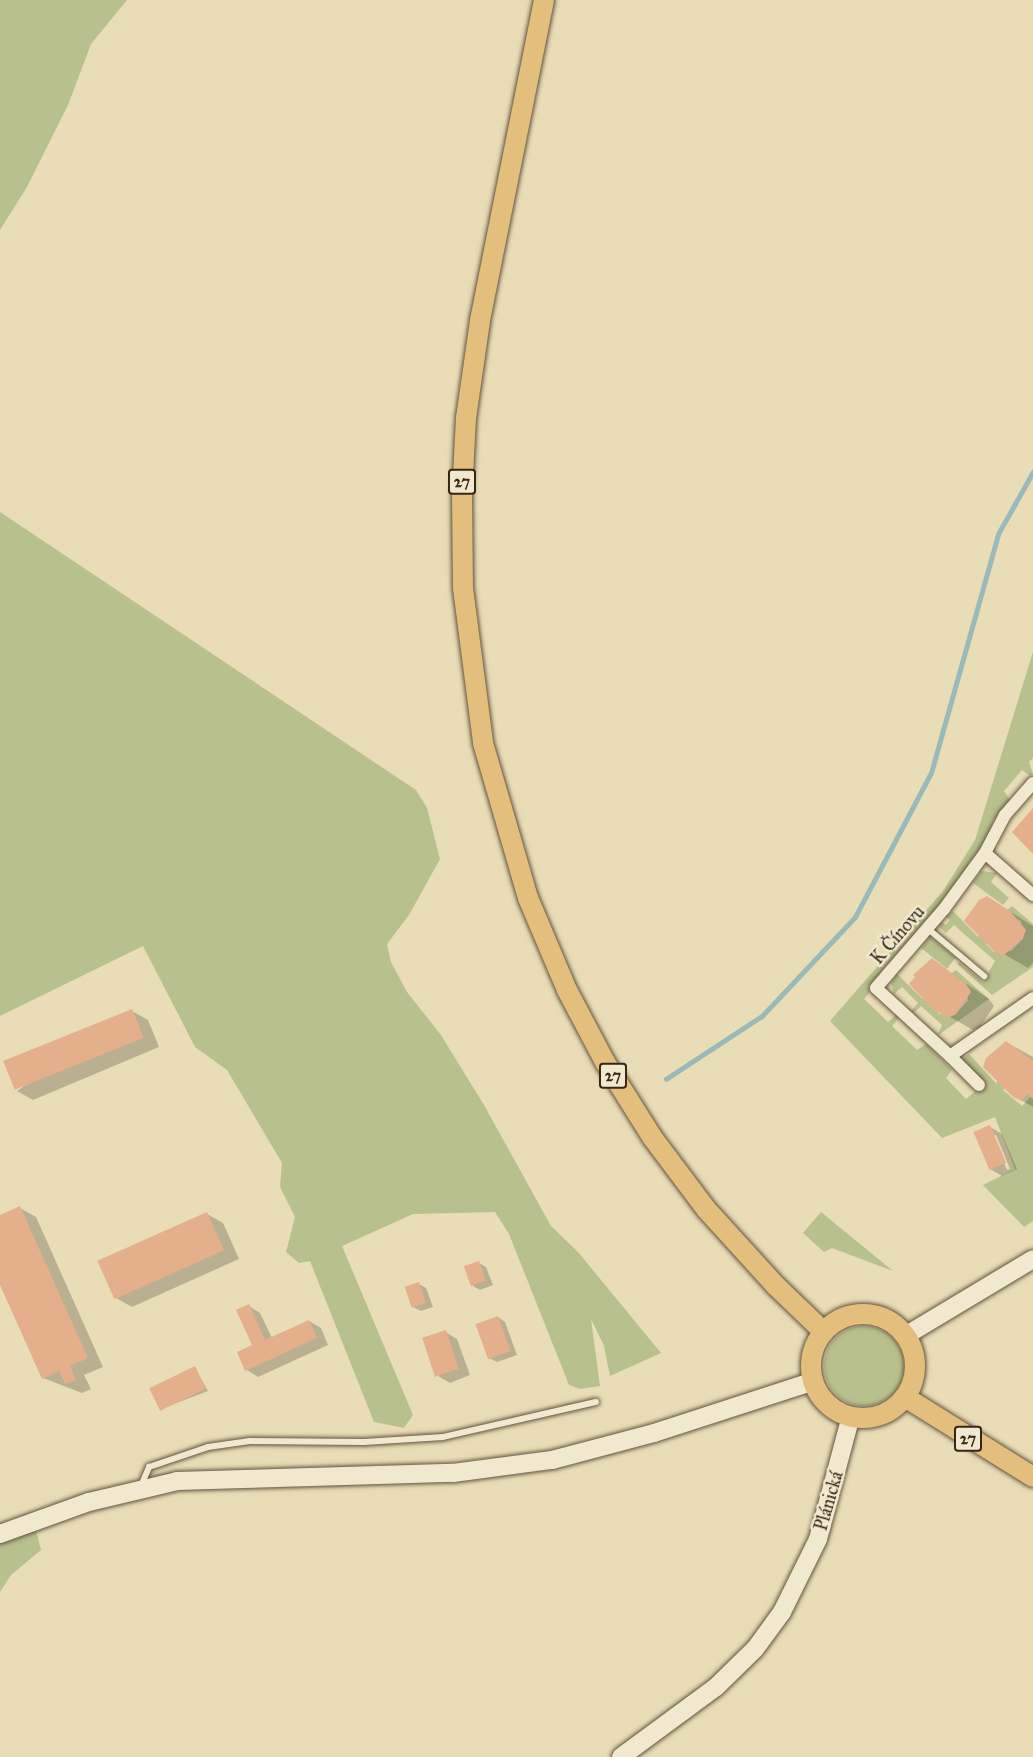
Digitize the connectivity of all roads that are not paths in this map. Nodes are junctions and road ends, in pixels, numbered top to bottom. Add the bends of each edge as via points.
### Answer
1 (544, 0) edge
2 (1033, 783) edge
3 (985, 853) junction
4 (1033, 895) edge
5 (927, 928) junction
6 (984, 976) dead end
7 (1033, 998) edge
8 (950, 1056) junction
9 (979, 1085) dead end
10 (1033, 1259) edge
11 (824, 1332) junction
12 (906, 1336) junction
13 (814, 1382) junction
14 (905, 1397) junction
15 (596, 1402) dead end
16 (851, 1416) junction
17 (1033, 1477) edge
18 (140, 1489) junction
19 (0, 1534) edge
20 (621, 1757) edge

1 - 11 main road, 27 via 480,321 465,428 463,588 483,743 528,898 553,960 600,1053 652,1137 706,1209
2 - 3 street, K Čínovu via 1005,815
3 - 4 street
3 - 5 street, K Čínovu
5 - 6 lane
5 - 8 street, K Čínovu via 876,988
7 - 8 street
8 - 9 street, K Čínovu
10 - 12 street
11 - 12 main road via 842,1319 868,1314 889,1321
11 - 13 main road via 813,1356
12 - 14 main road via 915,1366
13 - 16 main road via 830,1405
13 - 18 street via 601,1448 501,1468 407,1475 238,1477 177,1481
14 - 16 main road via 883,1414
14 - 17 main road, 27
15 - 18 lane via 443,1437 384,1442 250,1441 208,1447 149,1467
16 - 20 street, Plánická via 825,1517 799,1583 771,1629 740,1665 700,1700
18 - 19 street via 69,1508

